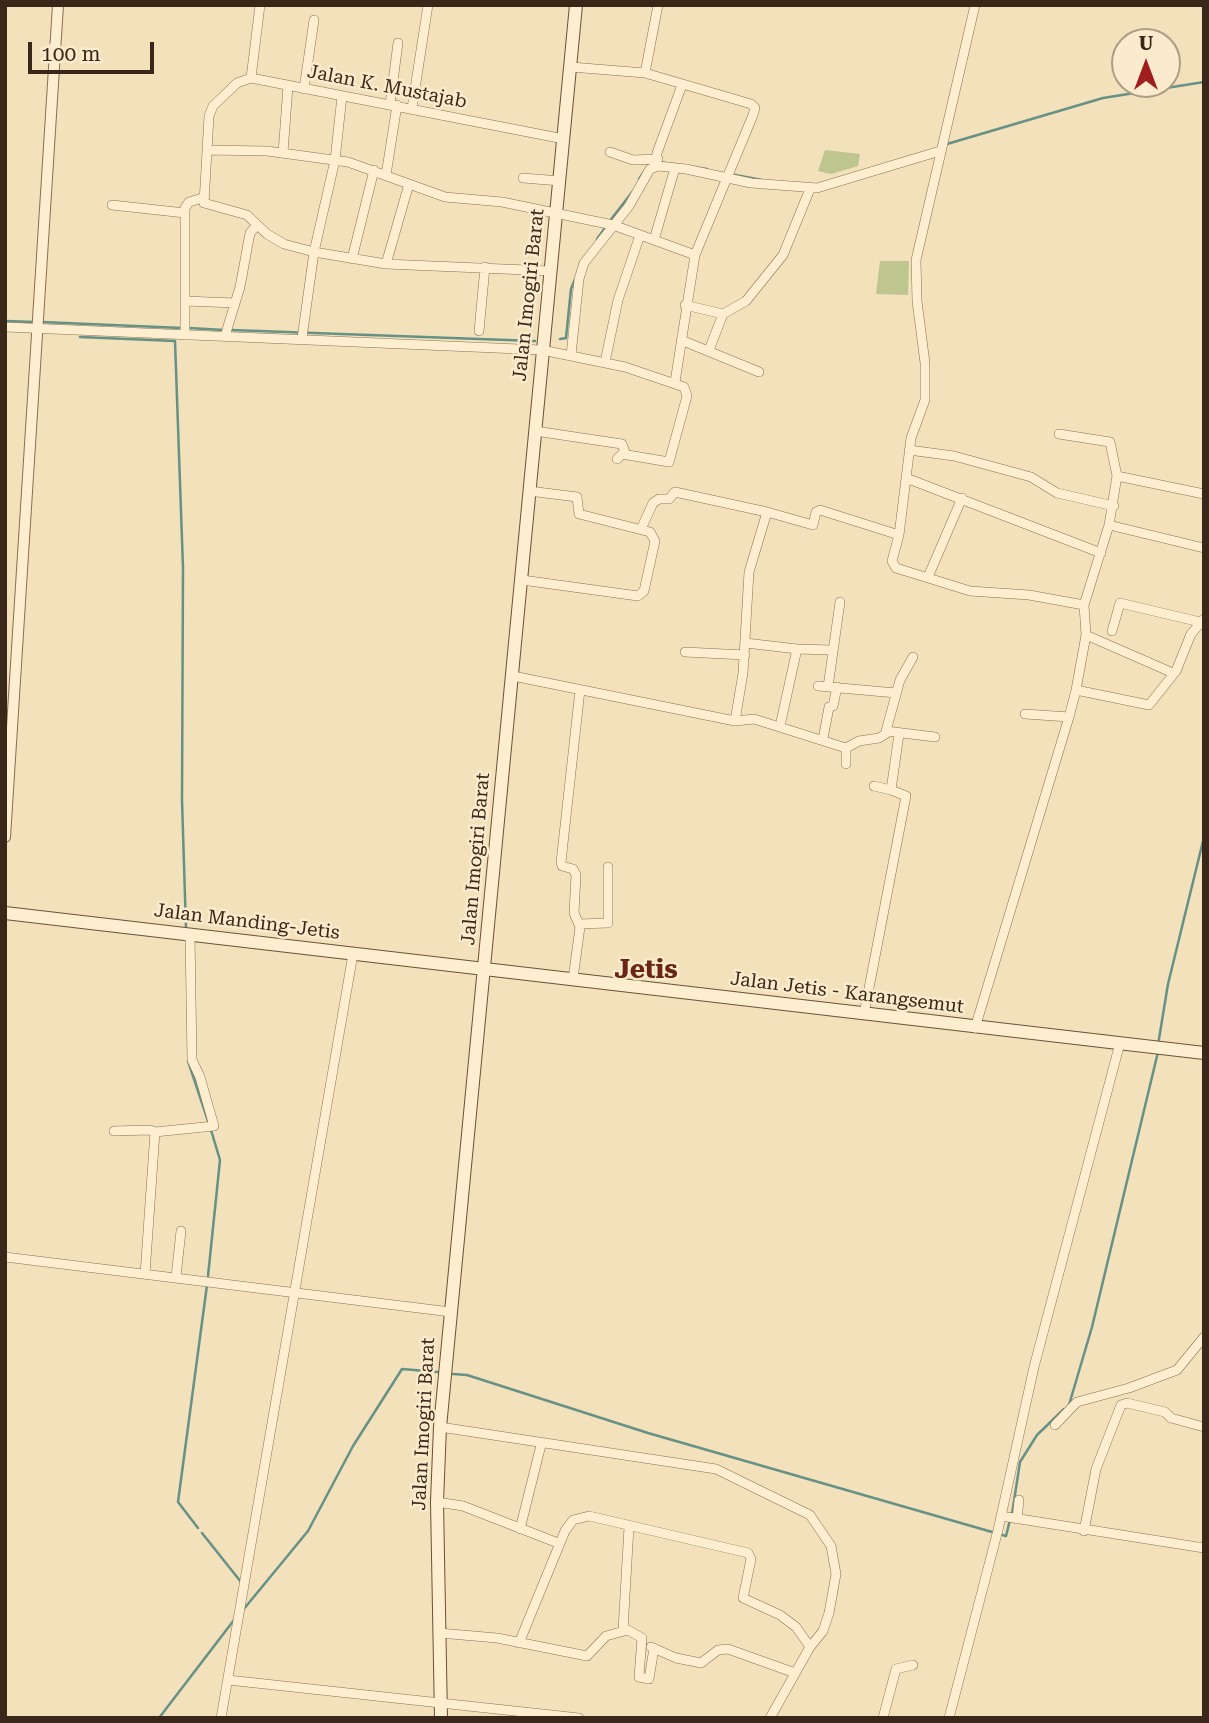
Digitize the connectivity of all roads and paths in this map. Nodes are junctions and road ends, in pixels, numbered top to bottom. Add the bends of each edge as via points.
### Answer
1 (58, 5) edge
2 (260, 5) edge
3 (428, 5) edge
4 (576, 5) edge
5 (657, 5) edge
6 (975, 5) edge
7 (314, 20) dead end
8 (398, 43) dead end
9 (571, 67) junction
10 (645, 73) junction
11 (251, 78) junction
12 (682, 85) junction
13 (288, 86) junction
14 (304, 89) junction
15 (342, 96) junction
16 (394, 105) junction
17 (412, 108) junction
18 (564, 139) junction
19 (941, 147) junction
20 (208, 150) junction
21 (610, 152) dead end
22 (283, 153) junction
23 (335, 160) junction
24 (657, 162) junction
25 (675, 168) junction
26 (374, 170) junction
27 (386, 175) junction
28 (523, 178) dead end
29 (726, 178) junction
30 (560, 181) junction
31 (409, 184) junction
32 (810, 189) junction
33 (202, 198) junction
34 (112, 205) dead end
35 (185, 213) junction
36 (556, 213) junction
37 (609, 224) junction
38 (256, 226) junction
39 (640, 235) junction
40 (654, 240) junction
41 (314, 252) junction
42 (695, 256) junction
43 (352, 259) junction
44 (386, 264) junction
45 (485, 267) junction
46 (550, 271) junction
47 (185, 301) junction
48 (235, 303) junction
49 (685, 305) junction
50 (723, 314) junction
51 (5, 327) edge
52 (38, 328) junction
53 (185, 329) junction
54 (479, 331) dead end
55 (225, 332) junction
56 (302, 333) junction
57 (681, 340) junction
58 (542, 350) junction
59 (709, 350) junction
60 (571, 355) junction
61 (605, 362) junction
62 (759, 372) dead end
63 (675, 382) junction
64 (535, 430) junction
65 (1059, 434) dead end
66 (909, 450) junction
67 (1117, 476) junction
68 (906, 478) junction
69 (529, 491) junction
70 (1204, 494) edge
71 (962, 498) junction
72 (1114, 506) junction
73 (767, 512) junction
74 (1109, 525) junction
75 (641, 529) junction
76 (899, 535) junction
77 (1204, 548) edge
78 (1101, 553) junction
79 (928, 577) junction
80 (522, 580) junction
81 (840, 602) dead end
82 (1084, 605) junction
83 (1202, 621) edge
84 (1112, 631) dead end
85 (1086, 635) junction
86 (746, 643) junction
87 (797, 649) junction
88 (831, 650) junction
89 (685, 652) dead end
90 (745, 655) junction
91 (913, 657) dead end
92 (1173, 673) junction
93 (513, 676) junction
94 (818, 686) dead end
95 (833, 687) junction
96 (580, 690) junction
97 (1076, 690) junction
98 (896, 693) junction
99 (1025, 713) dead end
100 (1069, 717) junction
101 (735, 721) junction
102 (780, 726) junction
103 (887, 733) junction
104 (899, 734) junction
105 (935, 737) dead end
106 (823, 739) junction
107 (846, 748) junction
108 (846, 764) dead end
109 (874, 786) dead end
110 (891, 790) junction
111 (5, 837) edge
112 (608, 867) dead end
113 (5, 914) edge
114 (579, 924) junction
115 (188, 934) junction
116 (353, 954) junction
117 (485, 968) junction
118 (573, 979) junction
119 (864, 1014) junction
120 (975, 1028) junction
121 (1119, 1043) junction
122 (1204, 1053) edge
123 (114, 1131) dead end
124 (155, 1132) junction
125 (181, 1231) dead end
126 (5, 1257) edge
127 (145, 1274) junction
128 (176, 1277) junction
129 (293, 1293) junction
130 (451, 1312) junction
131 (1204, 1337) edge
132 (1055, 1425) dead end
133 (440, 1427) junction
134 (1204, 1427) edge
135 (541, 1445) junction
136 (1019, 1500) dead end
137 (437, 1502) junction
138 (1010, 1518) junction
139 (628, 1527) junction
140 (520, 1529) junction
141 (1082, 1530) junction
142 (558, 1543) junction
143 (1204, 1548) edge
144 (623, 1630) junction
145 (439, 1633) junction
146 (519, 1643) junction
147 (643, 1646) junction
148 (810, 1647) junction
149 (654, 1648) junction
150 (913, 1665) dead end
151 (795, 1673) junction
152 (228, 1680) junction
153 (440, 1704) junction
154 (221, 1718) edge
155 (441, 1718) edge
156 (579, 1718) edge
157 (770, 1718) edge
158 (883, 1718) edge
159 (949, 1718) edge

1 - 52 street
2 - 11 street
3 - 17 street
4 - 9 main road, Jalan Imogiri Barat
5 - 10 street
6 - 19 street
7 - 14 street
8 - 16 street
9 - 10 street
9 - 18 main road, Jalan Imogiri Barat
10 - 12 street
11 - 13 street, Jalan K. Mustajab
11 - 20 street via 237,83 213,106
12 - 24 street
12 - 29 street via 747,101 754,108
13 - 14 street, Jalan K. Mustajab
13 - 22 street
14 - 15 street, Jalan K. Mustajab
15 - 16 street, Jalan K. Mustajab
15 - 23 street
16 - 17 street, Jalan K. Mustajab
16 - 27 street
17 - 18 street, Jalan K. Mustajab
18 - 30 main road, Jalan Imogiri Barat
19 - 32 street
19 - 66 street via 916,260 926,389
20 - 22 street
20 - 33 street
21 - 24 street
22 - 23 street
23 - 26 street
23 - 41 street
24 - 25 street
24 - 37 street via 629,206
25 - 29 street
25 - 40 street
26 - 27 street
26 - 43 street
27 - 31 street
28 - 30 street
29 - 32 street
29 - 42 street
30 - 36 main road, Jalan Imogiri Barat
31 - 36 street via 445,197
31 - 44 street
32 - 50 street via 783,255 747,301
33 - 35 street via 187,204
33 - 38 street via 206,204 247,215
34 - 35 street
35 - 47 street
36 - 37 street
36 - 46 main road, Jalan Imogiri Barat
37 - 39 street
37 - 60 street via 581,270
38 - 41 street via 285,244
38 - 48 street via 250,233
39 - 40 street
39 - 61 street via 618,300
40 - 42 street
41 - 43 street
41 - 56 street
42 - 49 street
43 - 44 street
44 - 45 street
45 - 46 street
45 - 54 street
46 - 58 main road, Jalan Imogiri Barat
47 - 48 street
47 - 53 street
48 - 55 street
49 - 50 street
49 - 57 street
50 - 59 street
51 - 52 street
52 - 53 street
52 - 111 street
53 - 55 street
55 - 56 street
56 - 58 street
57 - 59 street
57 - 63 street
58 - 60 street
58 - 64 main road, Jalan Imogiri Barat
59 - 62 street
60 - 61 street
61 - 63 street
63 - 64 street via 684,387 687,396 669,462 622,457 622,444
64 - 69 main road, Jalan Imogiri Barat
65 - 67 street via 1110,442
66 - 68 street
66 - 72 street via 954,456 1031,477 1057,493
67 - 70 street
67 - 72 street
68 - 71 street
68 - 76 street
69 - 75 street via 577,497 580,515
69 - 80 main road, Jalan Imogiri Barat
71 - 78 street
71 - 79 street
72 - 74 street
73 - 75 street via 676,492 653,503
73 - 76 street via 813,525 820,510
73 - 86 street via 749,572
74 - 77 street
74 - 78 street
75 - 80 street via 655,537 641,595
76 - 79 street via 894,565
78 - 82 street
79 - 82 street via 970,591
80 - 93 main road, Jalan Imogiri Barat
81 - 88 street
82 - 85 street
83 - 84 street via 1120,603
83 - 92 street
85 - 92 street
85 - 97 street
86 - 87 street
86 - 90 street
87 - 88 street
87 - 102 street
88 - 95 street
89 - 90 street
90 - 101 street
91 - 98 street
92 - 97 street via 1149,705
93 - 96 street
93 - 117 main road, Jalan Imogiri Barat
94 - 95 street
95 - 98 street
95 - 106 street
96 - 101 street
96 - 114 street via 561,862 575,871
97 - 100 street
98 - 103 street
99 - 100 street
100 - 120 street
101 - 102 street via 754,719
102 - 106 street
103 - 104 street
103 - 107 street
104 - 105 street
104 - 110 street
106 - 107 street
107 - 108 street
109 - 110 street
110 - 119 street via 906,798
112 - 114 street via 608,923
113 - 115 main road, Jalan Manding-Jetis
114 - 118 street
115 - 116 main road, Jalan Manding-Jetis
115 - 124 street via 192,1060 214,1126
116 - 117 main road, Jalan Manding-Jetis
116 - 129 street
117 - 118 main road, Jalan Jetis - Karangsemut
117 - 130 main road, Jalan Imogiri Barat
118 - 119 main road, Jalan Jetis - Karangsemut
119 - 120 main road, Jalan Jetis - Karangsemut
120 - 121 main road, Jalan Jetis - Karangsemut
121 - 122 main road, Jalan Jetis - Karangsemut
121 - 138 street via 1034,1367
123 - 124 street
124 - 127 street
125 - 128 street
126 - 127 street
127 - 128 street
128 - 129 street
129 - 130 street
129 - 152 street
130 - 133 main road, Jalan Imogiri Barat
131 - 132 street via 1177,1370 1077,1402
133 - 135 street
133 - 137 main road, Jalan Imogiri Barat
134 - 141 street via 1165,1412 1121,1405 1096,1469
135 - 140 street
135 - 148 street via 716,1469 810,1515 831,1546 836,1574 823,1631
136 - 138 street
137 - 140 street via 463,1506
137 - 145 main road, Jalan Imogiri Barat
138 - 141 street
138 - 159 street via 997,1533
139 - 142 street via 581,1517 573,1520
139 - 144 street
139 - 148 street via 748,1553 751,1559 743,1598 780,1615
140 - 142 street
141 - 143 street
142 - 146 street
144 - 146 street via 606,1636 586,1656
144 - 147 street via 639,1635
145 - 146 street
145 - 153 main road, Jalan Imogiri Barat
147 - 149 street
147 - 149 street via 639,1676 649,1679
148 - 151 street
149 - 151 street via 701,1663 718,1650 728,1649
150 - 158 street via 896,1669
151 - 157 street
152 - 153 street
152 - 154 street
153 - 155 main road, Jalan Imogiri Barat
153 - 156 street

